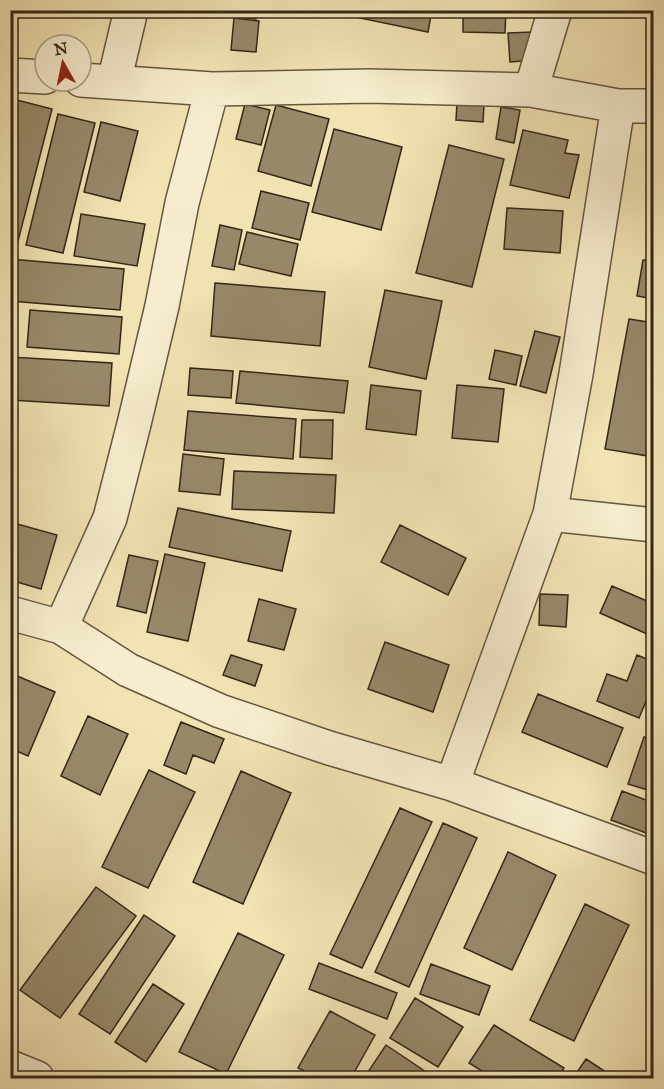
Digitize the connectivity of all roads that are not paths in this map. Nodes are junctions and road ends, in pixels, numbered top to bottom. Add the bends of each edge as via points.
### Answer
1 (131, 10) edge
2 (555, 10) edge
3 (10, 75) edge
4 (33, 77) edge
5 (93, 81) edge
6 (114, 82) junction
7 (212, 88) junction
8 (531, 90) junction
9 (618, 106) junction
10 (654, 106) edge
11 (550, 514) junction
12 (654, 525) edge
13 (10, 613) edge
14 (61, 627) junction
15 (452, 784) junction
16 (654, 858) edge
17 (10, 1068) edge
18 (37, 1078) edge

1 - 6 street
2 - 8 street
3 - 4 street
5 - 6 street
6 - 7 street
7 - 8 street
7 - 14 street via 110,518
8 - 9 street
9 - 10 street
9 - 11 street
11 - 12 street
11 - 15 street
13 - 14 street
14 - 15 street via 128,670 220,711
15 - 16 street
17 - 18 street

